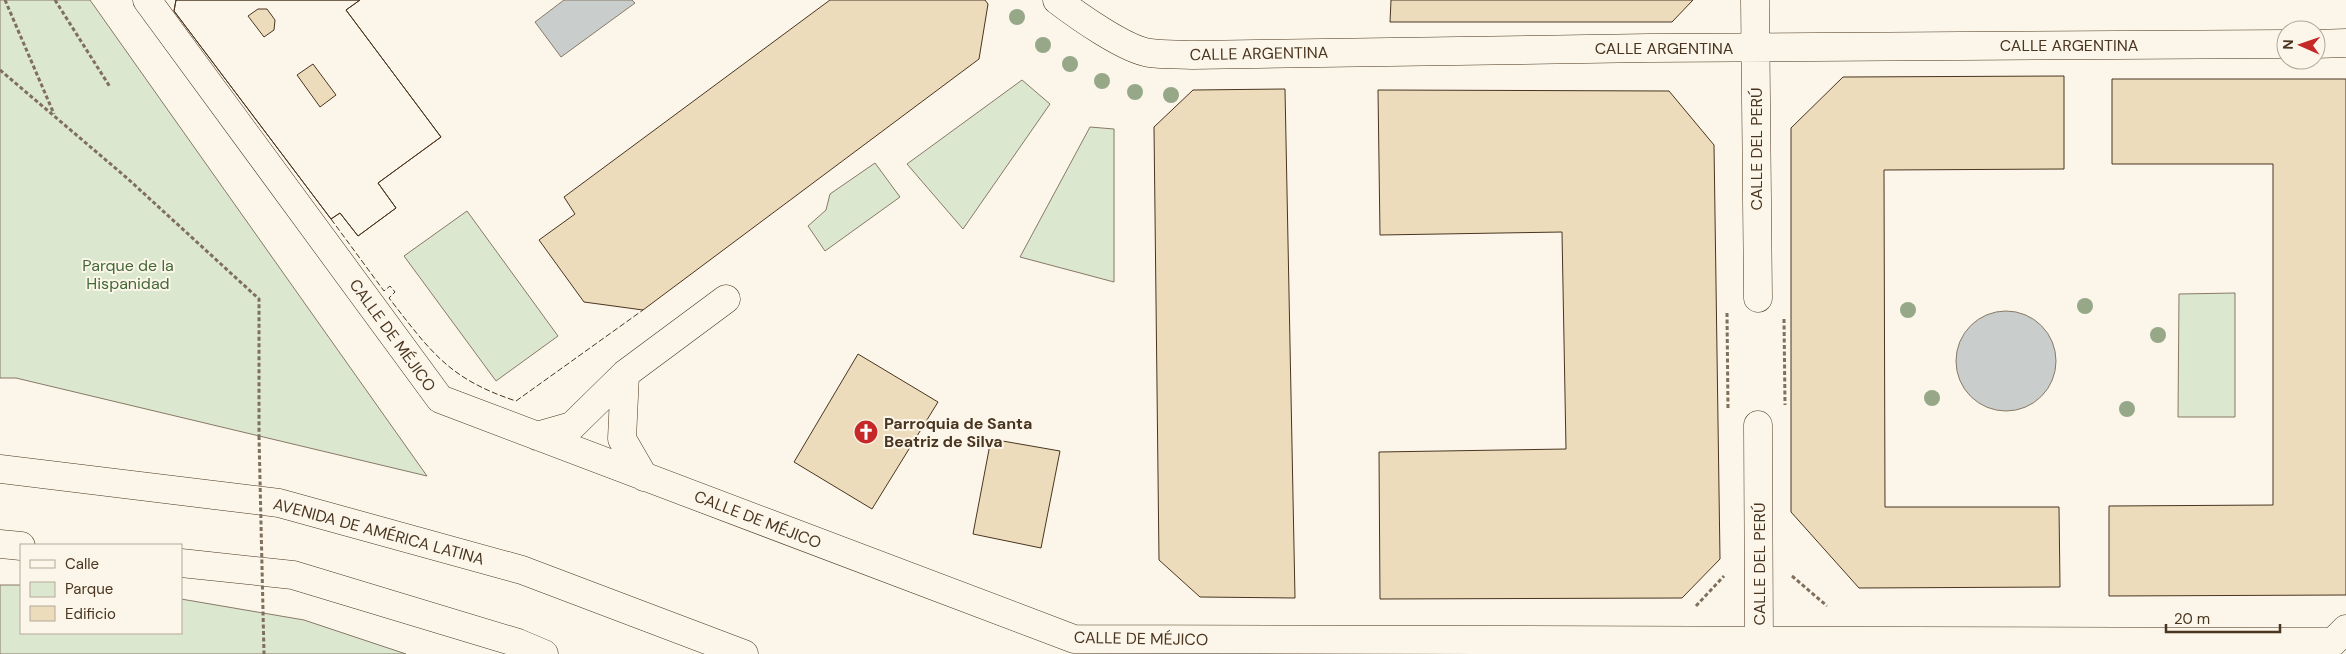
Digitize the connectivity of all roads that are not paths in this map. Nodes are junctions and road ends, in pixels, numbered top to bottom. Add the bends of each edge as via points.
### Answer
1 (147, 0) edge
2 (1057, 0) edge
3 (1755, 0) edge
4 (2346, 43) edge
5 (2276, 44) edge
6 (2326, 44) edge
7 (1756, 47) junction
8 (1758, 298) dead end
9 (726, 299) dead end
10 (625, 374) junction
11 (1758, 425) dead end
12 (537, 436) junction
13 (0, 469) edge
14 (644, 477) junction
15 (0, 544) edge
16 (20, 546) edge
17 (182, 563) edge
18 (2346, 629) edge
19 (1760, 643) junction
20 (544, 654) edge
21 (744, 654) edge

1 - 12 street, CALLE DE MÉJICO via 440,399
2 - 7 street, CALLE ARGENTINA via 1114,38 1149,53
3 - 7 street, CALLE DEL PERÚ
4 - 6 street
5 - 7 street, CALLE ARGENTINA
7 - 8 street, CALLE DEL PERÚ
9 - 10 street
10 - 12 street via 572,426
10 - 14 street via 622,438
11 - 19 street, CALLE DEL PERÚ
12 - 14 street, CALLE DE MÉJICO
13 - 21 street, AVENIDA DE AMÉRICA LATINA via 279,503 522,570
14 - 19 street, CALLE DE MÉJICO via 1074,640
15 - 16 street
17 - 20 street via 293,575 518,643
18 - 19 street, CALLE DE MÉJICO via 2333,642

